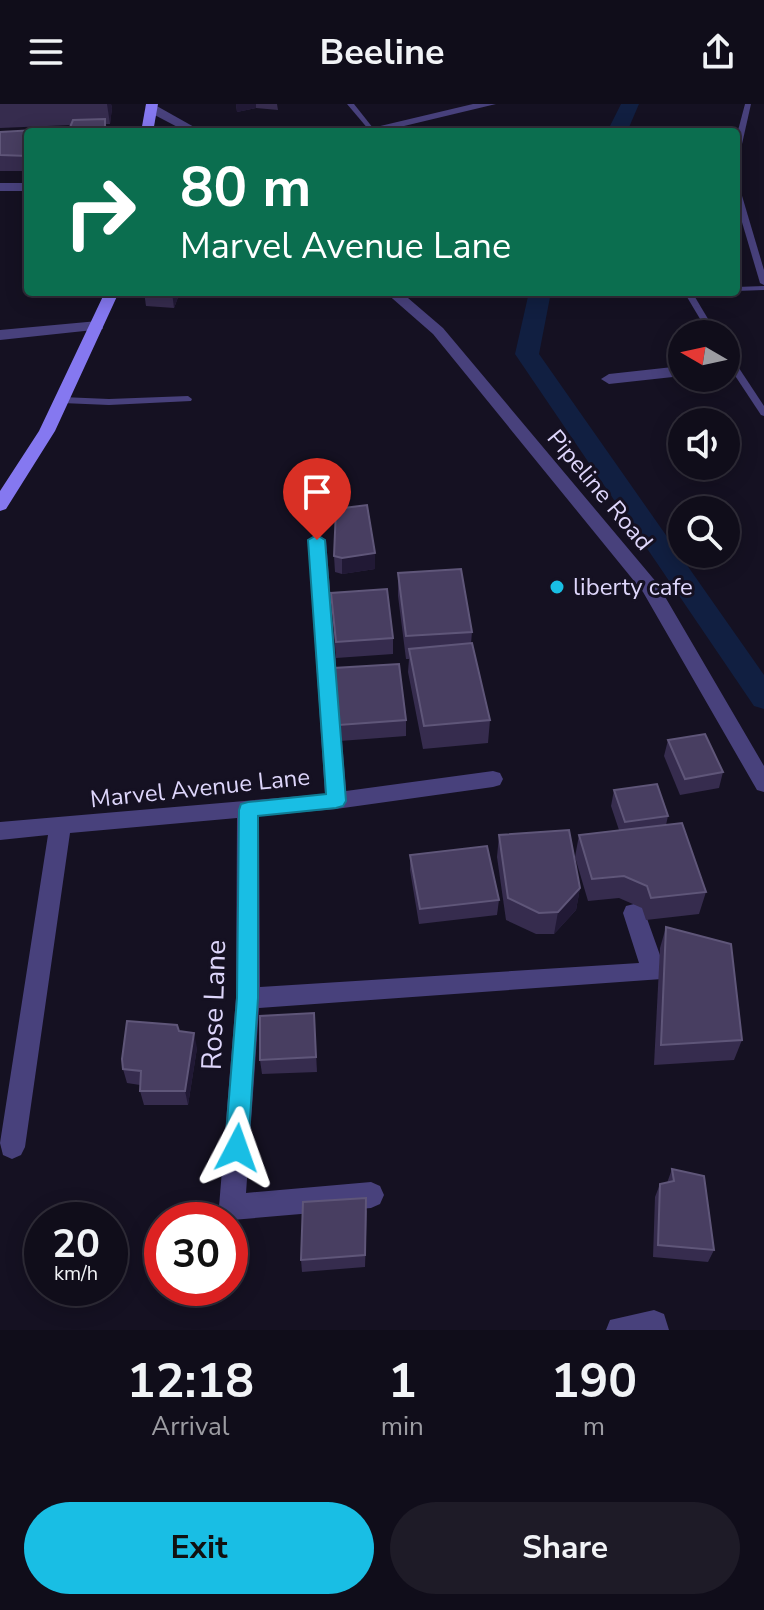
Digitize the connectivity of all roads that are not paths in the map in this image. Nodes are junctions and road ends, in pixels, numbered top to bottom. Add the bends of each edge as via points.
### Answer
1 (350, 104) edge
2 (490, 104) edge
3 (748, 104) edge
4 (150, 105) edge
5 (425, 116) junction
6 (147, 128) edge
7 (190, 128) edge
8 (364, 128) edge
9 (378, 128) edge
10 (436, 128) edge
11 (740, 137) edge
12 (0, 187) edge
13 (24, 187) edge
14 (740, 203) edge
15 (764, 286) edge
16 (740, 289) edge
17 (110, 296) edge
18 (397, 296) edge
19 (690, 296) edge
20 (705, 320) edge
21 (98, 326) junction
22 (0, 335) edge
23 (668, 373) edge
24 (609, 379) dead end
25 (740, 379) edge
26 (188, 399) dead end
27 (62, 400) junction
28 (764, 413) edge
29 (0, 505) edge
30 (317, 540) dead end
31 (493, 779) dead end
32 (764, 784) edge
33 (336, 801) junction
34 (248, 810) junction
35 (60, 828) junction
36 (0, 831) edge
37 (634, 913) dead end
38 (248, 998) junction
39 (12, 1147) dead end
40 (371, 1195) dead end
41 (620, 1330) edge
42 (655, 1330) edge

1 - 8 lane
2 - 5 street
3 - 11 lane
4 - 6 main road
4 - 7 street
5 - 9 street
5 - 10 street
12 - 13 street
14 - 15 lane
15 - 16 lane
17 - 21 main road
18 - 32 street, Pipeline Road via 438,331 650,588
19 - 20 lane
21 - 22 street
21 - 27 main road
23 - 24 street
25 - 28 lane
26 - 27 lane
27 - 29 main road
30 - 33 street, Marvel Avenue Lane
31 - 33 street
33 - 34 street, Marvel Avenue Lane
34 - 35 street, Marvel Avenue Lane
34 - 38 street, Rose Lane
35 - 36 street, Marvel Avenue Lane
35 - 39 street
37 - 38 street via 654,972
38 - 40 street, Rose Lane via 232,1207
41 - 42 street via 654,1324

